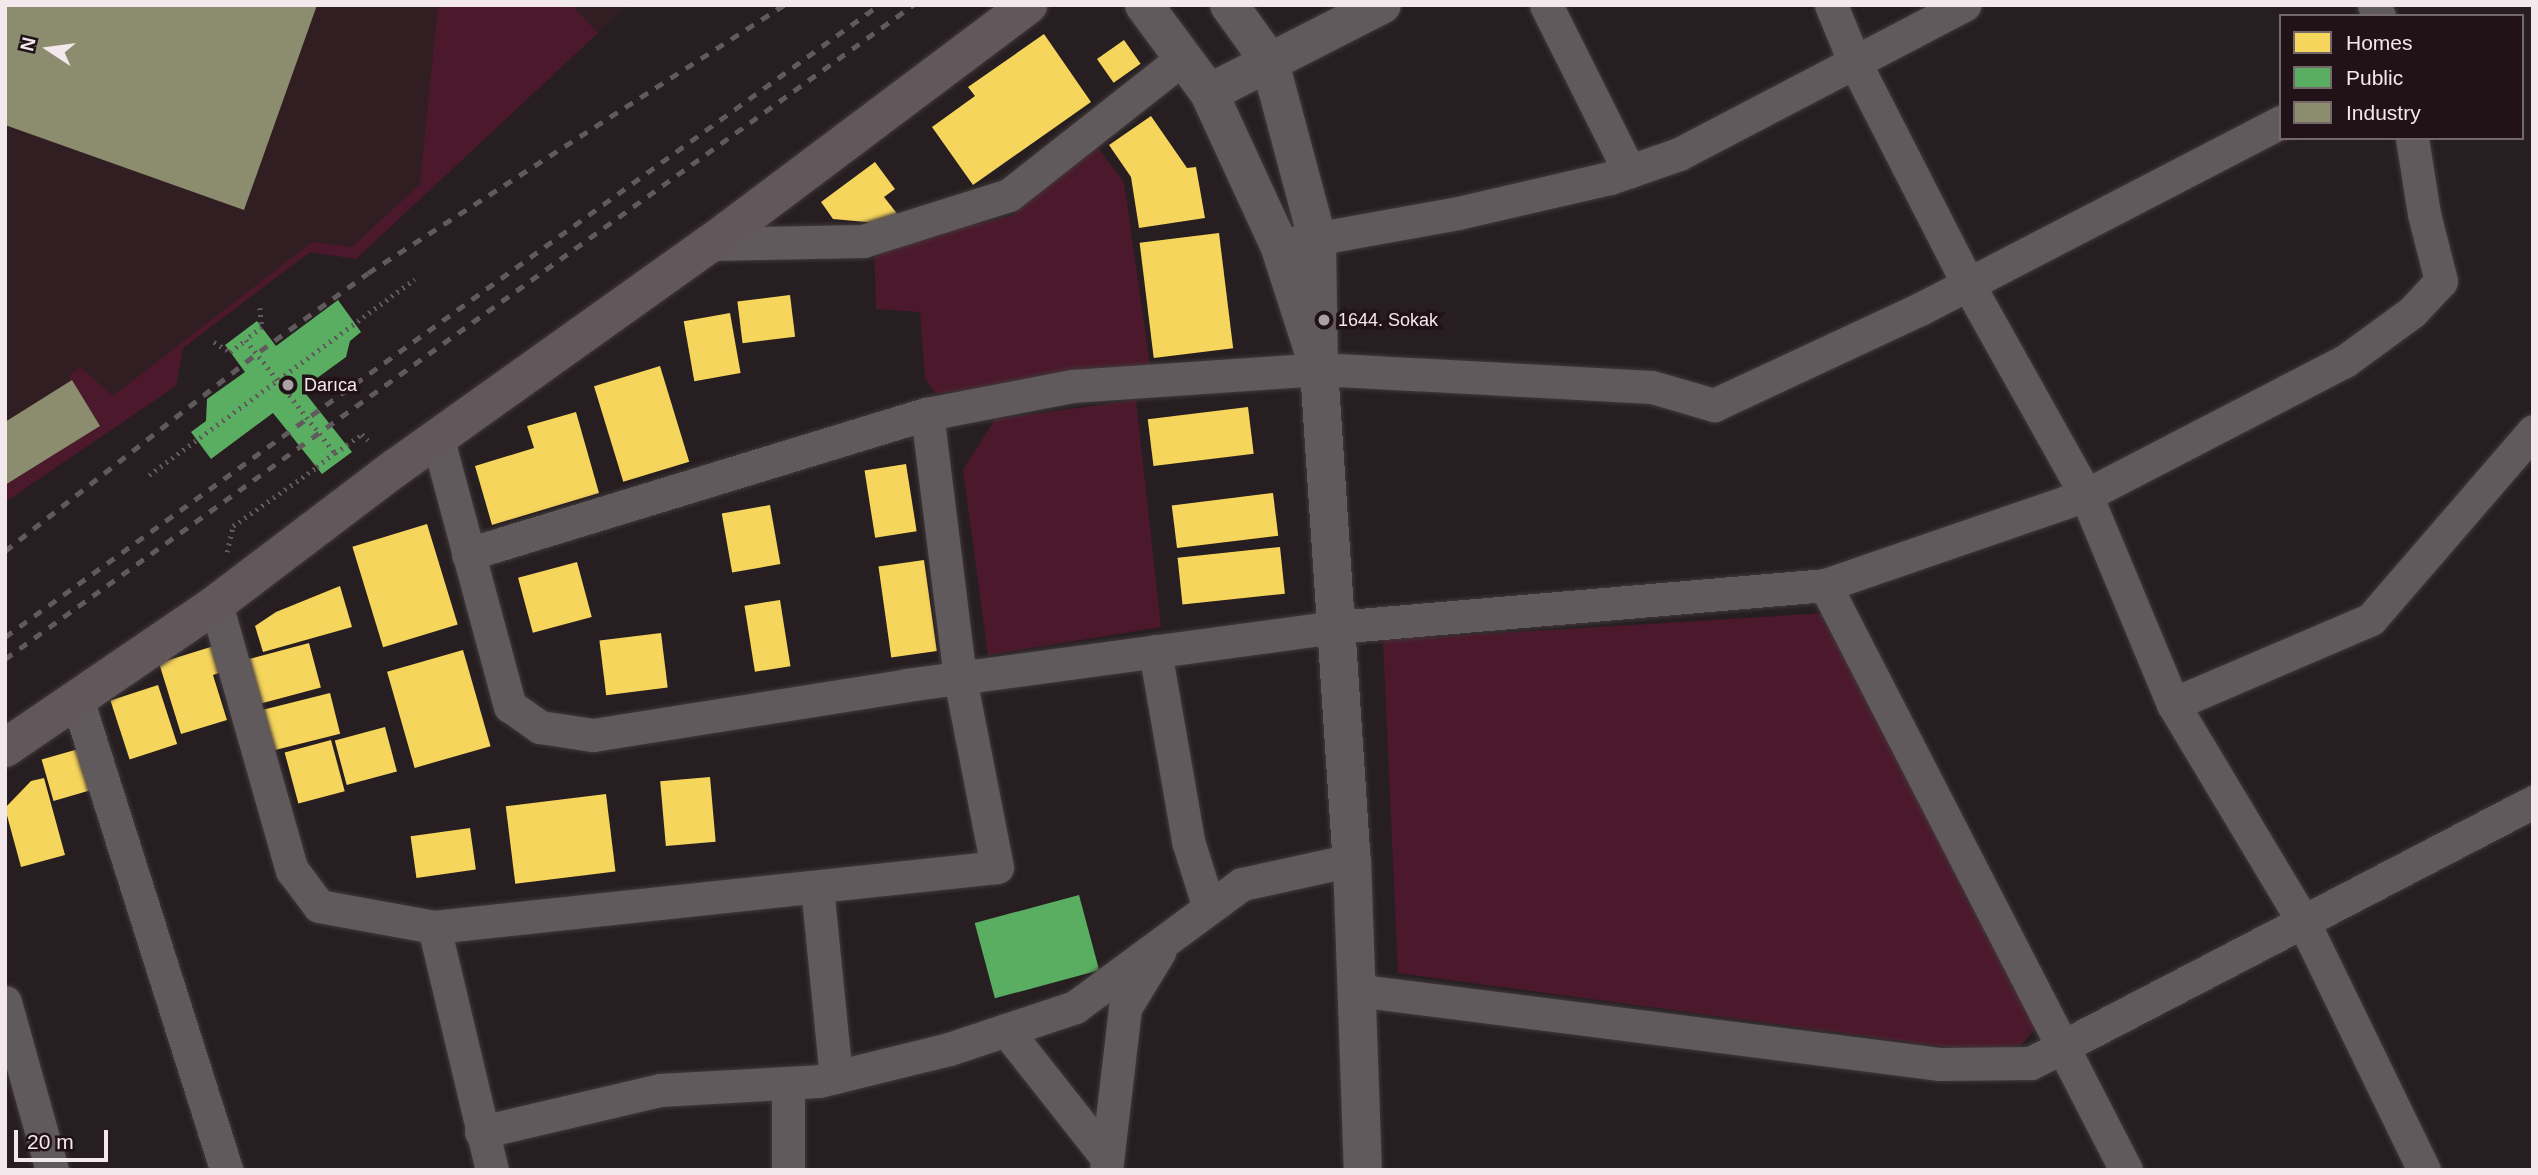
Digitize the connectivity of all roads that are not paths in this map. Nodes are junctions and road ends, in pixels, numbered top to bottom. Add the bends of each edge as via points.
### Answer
1 (1028, 5) edge
2 (1144, 5) edge
3 (1229, 5) edge
4 (1382, 5) edge
5 (1546, 5) edge
6 (1831, 5) edge
7 (1964, 5) edge
8 (1183, 58) junction
9 (1854, 61) junction
10 (1270, 62) junction
11 (1209, 93) junction
12 (2279, 122) edge
13 (2412, 140) edge
14 (1629, 171) junction
15 (1317, 238) junction
16 (710, 244) junction
17 (1279, 245) junction
18 (1968, 284) junction
19 (1319, 369) junction
20 (927, 414) junction
21 (2533, 431) edge
22 (438, 440) junction
23 (2086, 495) junction
24 (468, 554) junction
25 (1825, 584) junction
26 (216, 604) junction
27 (1336, 627) junction
28 (1155, 651) junction
29 (960, 678) junction
30 (77, 699) junction
31 (2173, 704) junction
32 (5, 748) edge
33 (2530, 809) edge
34 (1352, 860) junction
35 (817, 887) junction
36 (1209, 908) junction
37 (2303, 922) junction
38 (434, 927) junction
39 (1166, 940) junction
40 (1355, 990) junction
41 (5, 1002) edge
42 (1006, 1030) junction
43 (2060, 1048) junction
44 (836, 1077) junction
45 (788, 1083) junction
46 (481, 1132) junction
47 (1107, 1164) edge
48 (52, 1170) edge
49 (226, 1170) edge
50 (492, 1170) edge
51 (788, 1170) edge
52 (1363, 1170) edge
53 (2126, 1170) edge
54 (2424, 1170) edge

1 - 16 main road
2 - 8 street
3 - 10 street
4 - 10 street
5 - 14 street
6 - 9 street
7 - 9 street
8 - 11 street
8 - 16 street via 1009,195 863,241
9 - 14 street via 1679,154
9 - 18 street
10 - 11 street
10 - 15 street
11 - 17 street
12 - 18 street
13 - 23 street via 2441,281 2413,312 2345,360
14 - 15 street via 1458,213
15 - 17 street
15 - 19 street
16 - 22 main road
17 - 19 street
18 - 19 street via 1714,405 1653,387
18 - 23 street
19 - 20 street via 1072,386
19 - 27 street
20 - 24 street
20 - 29 street
21 - 31 street via 2371,619
22 - 24 street
22 - 26 main road
23 - 25 street
23 - 31 street
24 - 29 street via 510,706 540,727 593,735
25 - 27 street
25 - 43 street
26 - 30 main road
26 - 38 street via 292,870 319,906
27 - 28 street
27 - 34 street
28 - 29 street
28 - 36 street via 1188,841
29 - 35 street via 997,867
30 - 32 main road
30 - 49 street
31 - 37 street
33 - 37 street
34 - 36 street via 1242,884
34 - 40 street
35 - 38 street
35 - 44 street
36 - 39 street
37 - 43 street
37 - 54 street
38 - 46 street
39 - 42 street via 1075,1007
39 - 47 street via 1125,1008
40 - 43 street via 1940,1064 2031,1063
40 - 52 street
41 - 48 street
42 - 44 street
42 - 47 street
43 - 53 street
44 - 45 street
45 - 46 street via 660,1090
45 - 51 street
46 - 50 street

